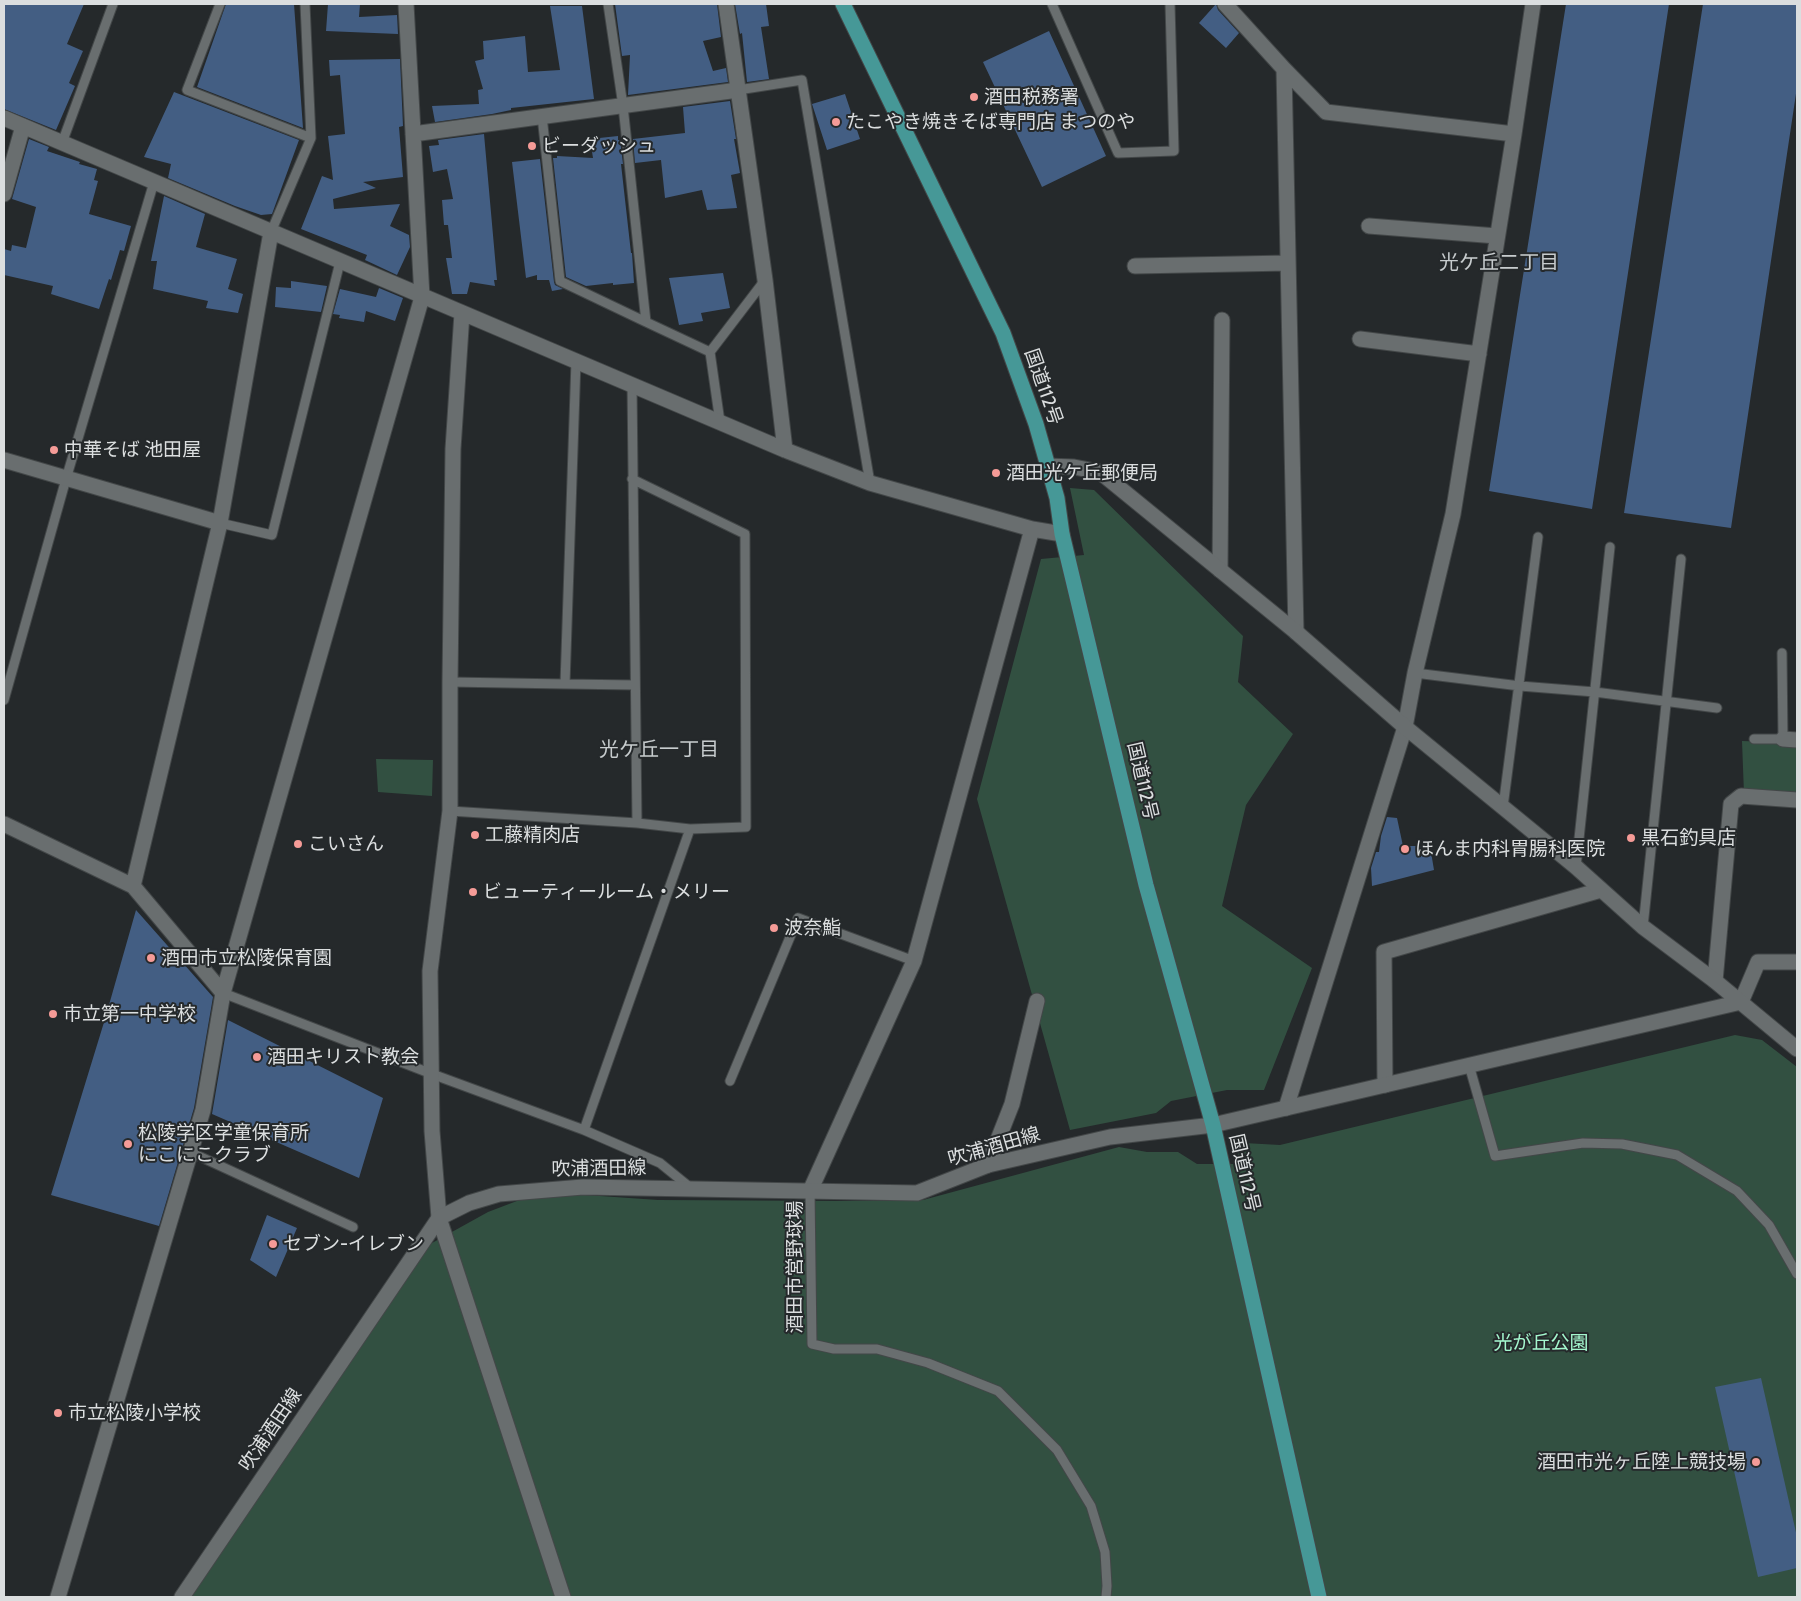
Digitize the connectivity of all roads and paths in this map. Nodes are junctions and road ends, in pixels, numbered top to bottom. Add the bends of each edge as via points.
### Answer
1 (113, 4) edge
2 (220, 4) edge
3 (305, 4) edge
4 (406, 4) edge
5 (608, 4) edge
6 (726, 4) edge
7 (843, 4) edge
8 (1052, 4) edge
9 (1170, 4) edge
10 (1225, 4) edge
11 (1533, 4) edge
12 (1284, 69) junction
13 (738, 90) junction
14 (623, 106) junction
15 (542, 116) junction
16 (4, 118) edge
17 (23, 126) junction
18 (413, 134) junction
19 (1514, 134) junction
20 (312, 138) junction
21 (62, 143) junction
22 (154, 182) junction
23 (4, 194) edge
24 (1368, 226) dead end
25 (271, 232) junction
26 (1497, 236) junction
27 (340, 262) junction
28 (1288, 262) junction
29 (1135, 266) dead end
30 (765, 280) junction
31 (422, 297) junction
32 (462, 314) junction
33 (1222, 320) dead end
34 (646, 322) junction
35 (1360, 339) dead end
36 (710, 352) junction
37 (1478, 354) junction
38 (576, 361) junction
39 (632, 385) junction
40 (720, 422) junction
41 (785, 450) junction
42 (4, 460) edge
43 (1047, 466) junction
44 (66, 478) junction
45 (632, 479) junction
46 (870, 483) junction
47 (220, 523) junction
48 (1032, 529) junction
49 (1062, 534) junction
50 (1538, 537) dead end
51 (1610, 547) dead end
52 (1681, 559) dead end
53 (1220, 570) junction
54 (1296, 632) junction
55 (1782, 653) dead end
56 (1415, 673) junction
57 (450, 682) junction
58 (565, 684) junction
59 (635, 685) junction
60 (1520, 686) junction
61 (1595, 692) junction
62 (4, 700) edge
63 (1666, 702) junction
64 (1717, 708) dead end
65 (1405, 727) junction
66 (1754, 739) dead end
67 (1790, 739) edge
68 (1797, 800) edge
69 (1503, 808) junction
70 (450, 811) junction
71 (637, 823) junction
72 (4, 824) edge
73 (690, 829) junction
74 (1576, 867) junction
75 (134, 886) junction
76 (1601, 890) junction
77 (1643, 927) junction
78 (914, 961) junction
79 (1797, 962) edge
80 (1715, 982) junction
81 (223, 993) junction
82 (1037, 1001) dead end
83 (1741, 1002) junction
84 (1797, 1049) edge
85 (1469, 1065) junction
86 (432, 1074) junction
87 (730, 1082) dead end
88 (1385, 1085) junction
89 (1286, 1108) junction
90 (1212, 1125) junction
91 (584, 1130) junction
92 (190, 1152) junction
93 (988, 1165) junction
94 (692, 1189) junction
95 (810, 1191) junction
96 (439, 1218) junction
97 (353, 1227) dead end
98 (1797, 1274) edge
99 (58, 1597) edge
100 (182, 1597) edge
101 (563, 1597) edge
102 (1106, 1597) edge
103 (1319, 1597) edge

1 - 21 lane
2 - 20 lane via 187,90
3 - 20 lane
4 - 18 street
5 - 14 lane
6 - 13 street
7 - 43 highway, 国道112号 via 1003,333 1036,424
8 - 9 lane via 1118,153 1174,151
10 - 12 street
11 - 19 street
12 - 19 street via 1326,112
12 - 28 street
13 - 14 street
13 - 30 street
13 - 46 lane via 802,80
14 - 15 street
14 - 34 lane
15 - 18 street
15 - 34 lane via 560,280
16 - 17 street
17 - 21 street
17 - 23 street
18 - 31 street
19 - 26 street
20 - 25 lane
21 - 22 street
22 - 25 street
22 - 44 lane
24 - 26 street
25 - 27 street
25 - 47 street
26 - 37 street
27 - 31 street
27 - 47 lane via 272,535
28 - 29 street
28 - 54 street
30 - 36 lane
30 - 41 street
31 - 32 street
31 - 81 street
32 - 38 street
32 - 57 street via 454,449
33 - 53 street
34 - 36 lane
35 - 37 street
36 - 40 lane
37 - 56 street via 1453,514
38 - 39 street
38 - 58 lane
39 - 40 street
39 - 45 lane
40 - 41 street
41 - 46 street
42 - 44 street
43 - 49 highway, 国道112号 via 1057,498
43 - 53 street via 1100,472
44 - 47 street
44 - 62 lane
45 - 59 lane
45 - 73 lane via 745,534 746,827
46 - 48 street
47 - 75 street
48 - 49 street
48 - 78 street
49 - 90 highway, 国道112号 via 1146,885
50 - 60 lane
51 - 61 lane
52 - 63 lane
53 - 54 street
54 - 65 street
55 - 67 lane
56 - 60 lane
56 - 65 street
57 - 58 lane
57 - 70 street
58 - 59 lane
59 - 71 lane
60 - 61 lane
60 - 69 lane
61 - 63 lane
61 - 74 lane
63 - 64 lane
63 - 77 lane
65 - 69 street
65 - 89 street
66 - 67 lane
68 - 80 street via 1741,796 1731,804
69 - 74 street
70 - 71 lane
70 - 86 street via 430,971
71 - 73 lane
72 - 75 street
73 - 91 lane
74 - 76 street
75 - 81 street
76 - 77 street
76 - 88 street via 1384,952
77 - 80 street
78 - 87 lane via 798,918
78 - 95 street
79 - 83 street via 1758,962
80 - 83 street
81 - 86 lane
81 - 92 street via 203,1110
82 - 93 street via 1012,1104
83 - 84 street
83 - 85 street, 吹浦酒田線
85 - 88 street, 吹浦酒田線
85 - 98 lane via 1495,1156 1583,1143 1622,1144 1677,1155 1737,1191 1769,1225
86 - 91 lane
86 - 96 street via 432,1130
88 - 89 street, 吹浦酒田線
89 - 90 street, 吹浦酒田線
90 - 93 street, 吹浦酒田線 via 1110,1137
90 - 103 highway, 国道112号
91 - 94 lane via 660,1163
92 - 97 lane
92 - 99 street
93 - 95 street, 吹浦酒田線 via 917,1193
94 - 95 street, 吹浦酒田線
94 - 96 street, 吹浦酒田線 via 582,1187 499,1194 469,1203
95 - 102 lane, 酒田市営野球場 via 812,1344 834,1349 877,1349 928,1363 998,1391 1057,1450 1091,1506 1105,1552
96 - 100 street, 吹浦酒田線
96 - 101 street

